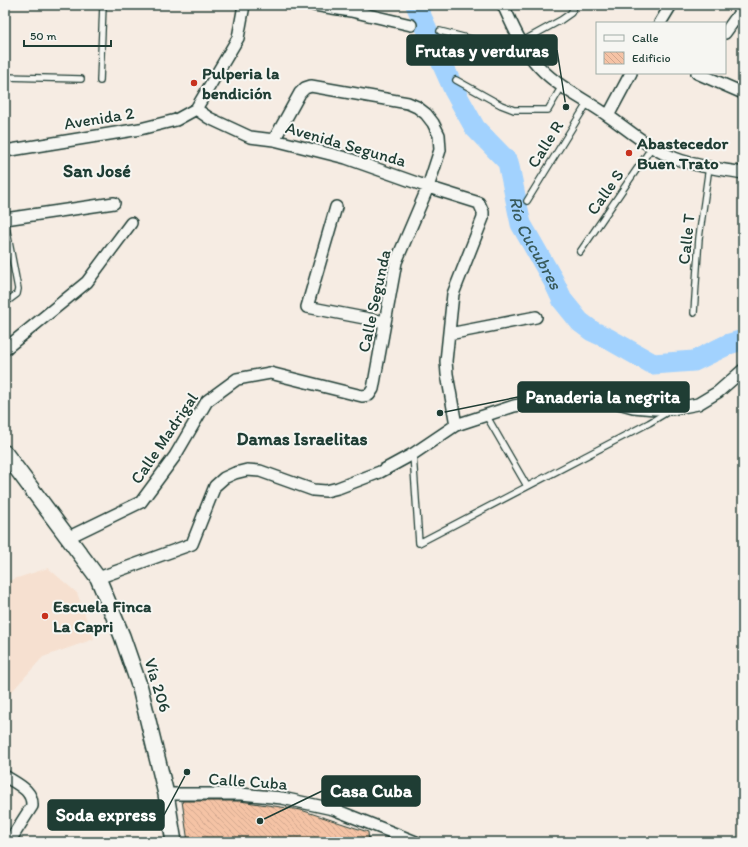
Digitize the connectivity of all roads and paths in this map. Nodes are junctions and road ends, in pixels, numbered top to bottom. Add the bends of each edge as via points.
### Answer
1 (103, 5) edge
2 (244, 5) edge
3 (314, 5) edge
4 (503, 5) edge
5 (575, 5) edge
6 (671, 5) edge
7 (743, 8) edge
8 (661, 22) edge
9 (411, 25) dead end
10 (440, 31) dead end
11 (726, 32) edge
12 (521, 42) junction
13 (630, 74) edge
14 (699, 74) edge
15 (5, 77) edge
16 (81, 79) dead end
17 (456, 80) dead end
18 (100, 81) dead end
19 (562, 86) junction
20 (743, 93) edge
21 (588, 102) junction
22 (196, 109) junction
23 (608, 116) junction
24 (274, 140) junction
25 (652, 147) junction
26 (5, 151) edge
27 (709, 167) junction
28 (743, 173) edge
29 (428, 187) junction
30 (527, 201) dead end
31 (114, 202) dead end
32 (336, 207) dead end
33 (5, 220) edge
34 (131, 223) dead end
35 (580, 252) dead end
36 (5, 303) edge
37 (694, 313) dead end
38 (536, 317) dead end
39 (385, 322) junction
40 (449, 334) junction
41 (5, 349) edge
42 (743, 370) edge
43 (362, 396) joint
44 (672, 409) junction
45 (486, 415) junction
46 (456, 425) junction
47 (5, 454) edge
48 (413, 454) junction
49 (527, 486) junction
50 (67, 538) junction
51 (98, 578) junction
52 (5, 776) edge
53 (166, 794) junction
54 (9, 842) edge
55 (174, 842) edge
56 (416, 842) edge

1 - 18 lane
2 - 22 street via 238,38
3 - 9 street
4 - 12 street
5 - 12 lane via 571,13 561,20
6 - 8 street
7 - 11 street
10 - 12 lane via 502,47
12 - 19 street via 534,61 552,80
13 - 23 street
14 - 20 street
15 - 16 lane
17 - 19 lane via 514,110 548,110
19 - 21 street
21 - 23 street
21 - 30 lane, Calle R
22 - 24 street, Avenida Segunda via 209,118 250,137
22 - 26 street, Avenida 2 via 176,120 140,129
23 - 25 street
24 - 29 street, Avenida Segunda via 346,158
24 - 29 street, Calle Segunda via 300,93 311,86 408,103 426,114 439,136 440,150
25 - 27 street via 677,159
25 - 35 lane, Calle S
27 - 28 street
27 - 37 lane, Calle T via 699,238
29 - 39 street, Calle Segunda via 396,262
29 - 40 street, Avenida Segunda via 479,203 483,212 483,218 453,294
31 - 33 street
32 - 39 street via 307,307
33 - 36 lane via 18,289 17,294
34 - 41 street via 87,282
38 - 40 street
39 - 43 street, Calle Segunda via 373,389 369,395
40 - 46 street via 446,361
42 - 44 street via 718,392 698,404
43 - 50 street, Calle Madrigal via 270,374 237,379 207,401 175,456 141,502
44 - 45 street via 633,407 611,401 552,399 514,406
44 - 49 lane
45 - 46 street
45 - 49 lane
46 - 48 street
47 - 50 main road, Vía 206
48 - 49 lane via 419,543
48 - 51 street via 380,472 326,491 313,490 260,471 235,473 215,486 192,544
50 - 51 main road, Vía 206
51 - 53 main road, Vía 206 via 140,688
52 - 54 street via 27,790 32,802
53 - 55 main road, Vía 206
53 - 56 street, Calle Cuba via 241,794 282,798 333,809

